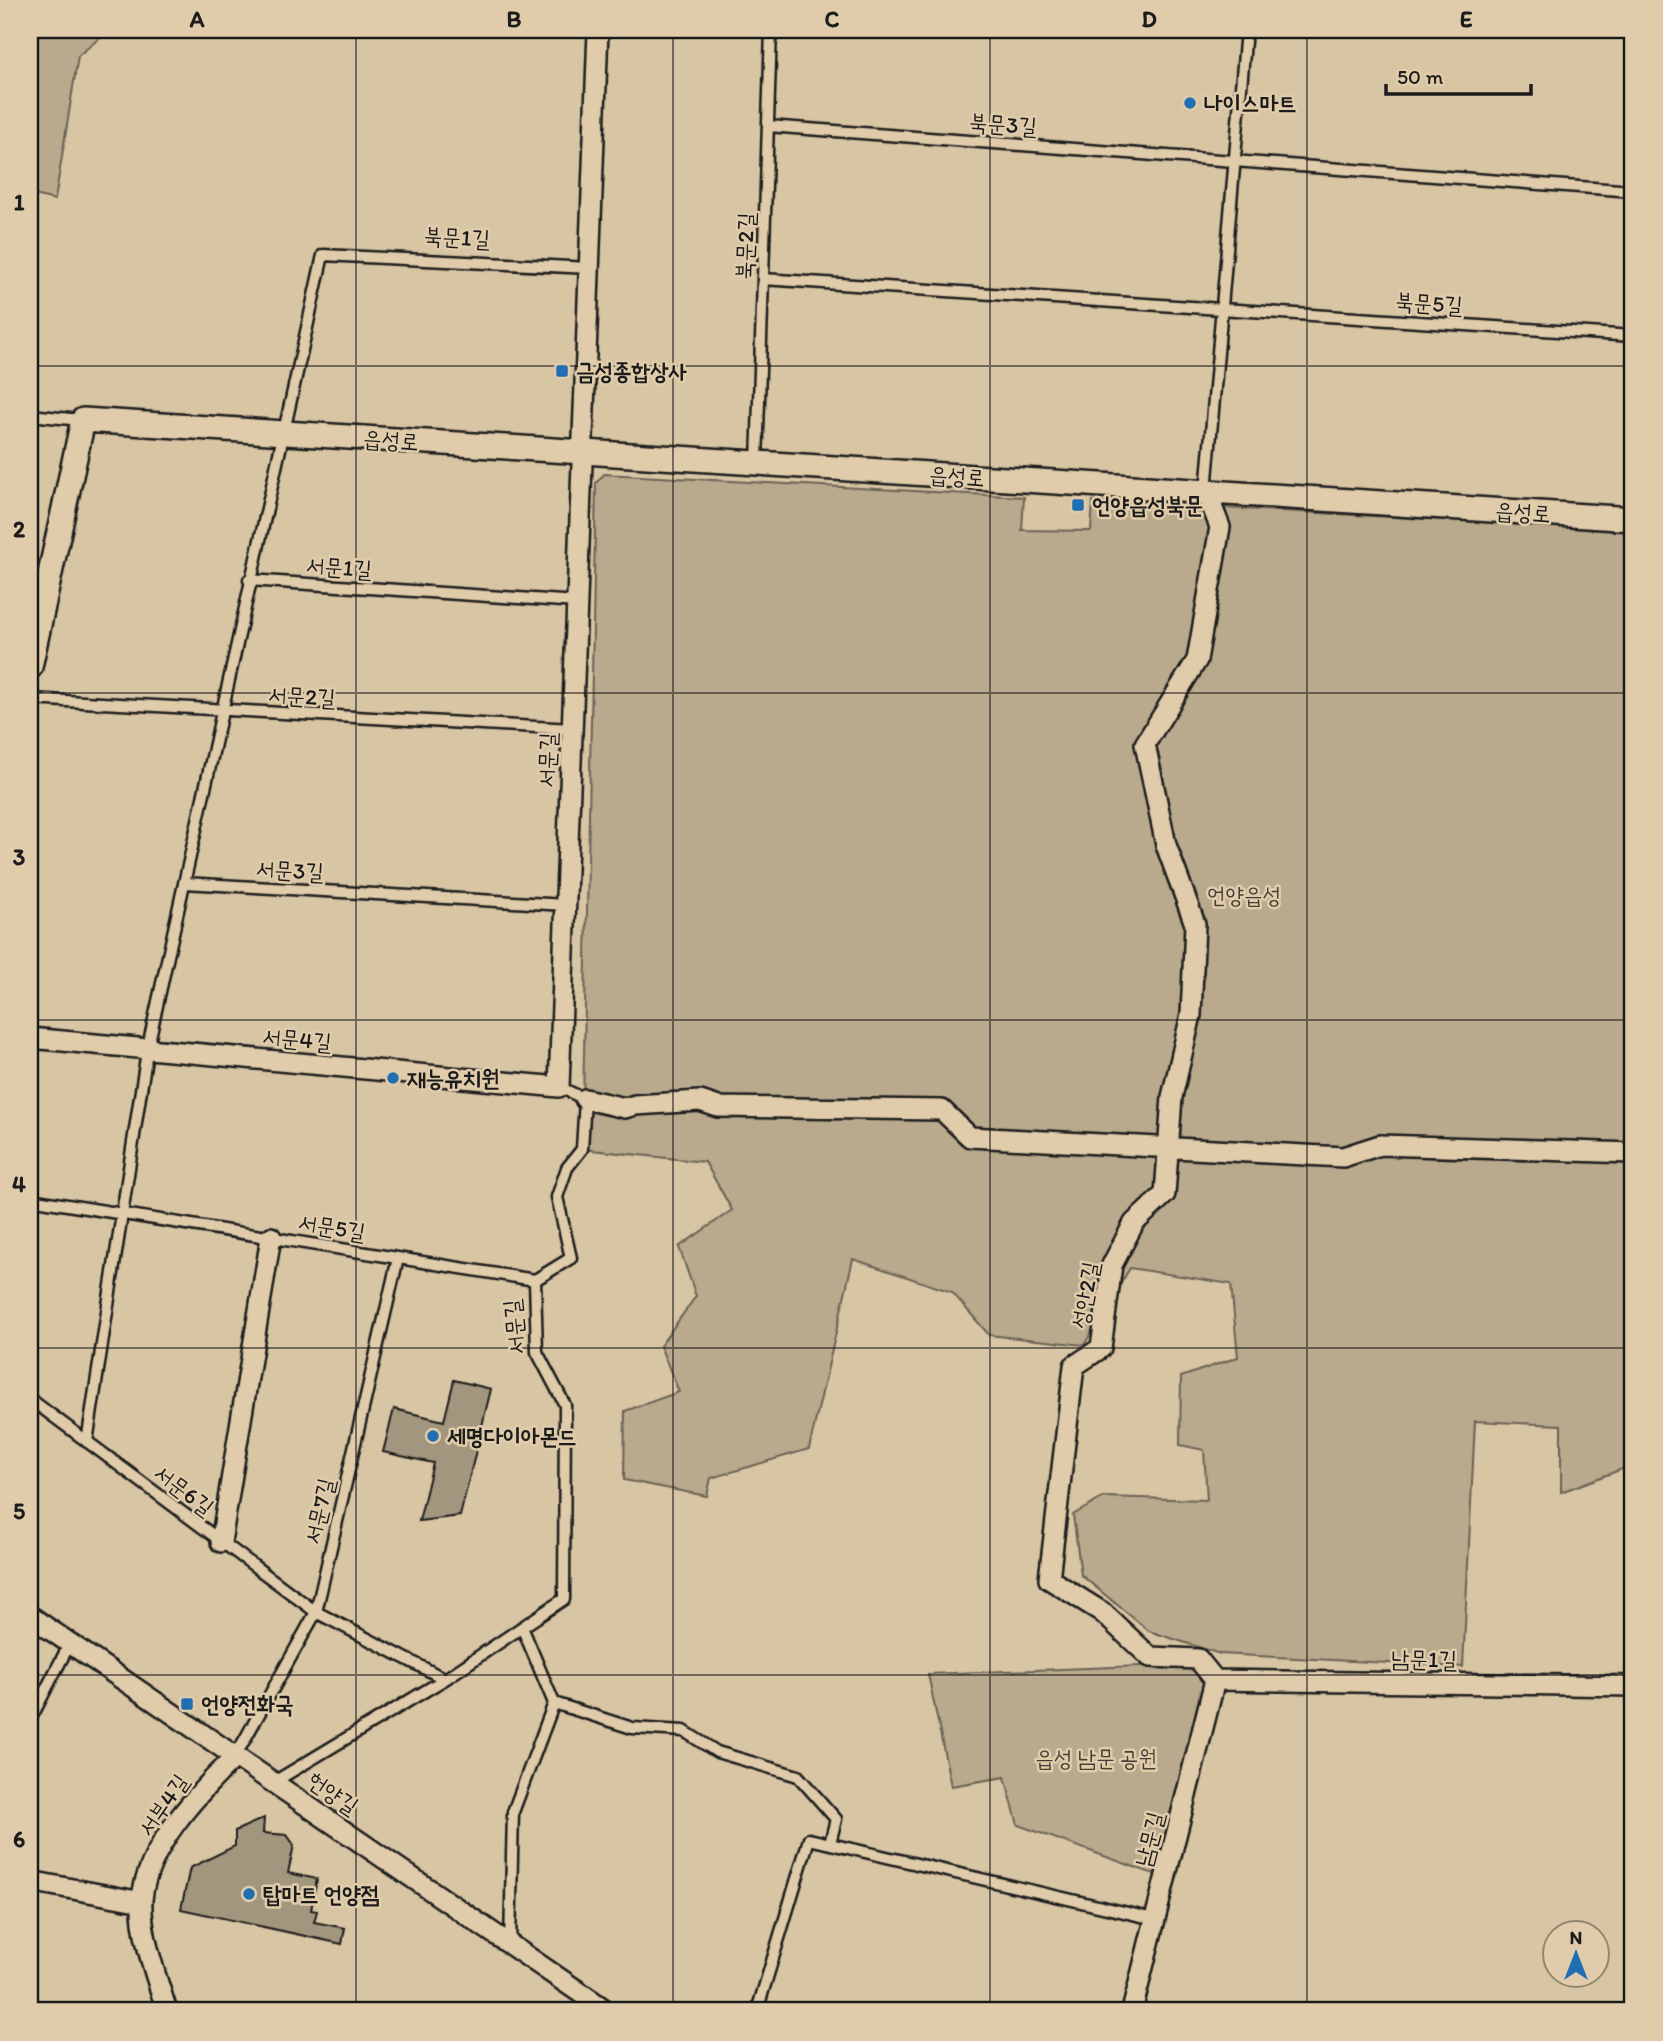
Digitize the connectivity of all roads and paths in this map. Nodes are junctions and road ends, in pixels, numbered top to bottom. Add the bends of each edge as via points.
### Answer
1 (598, 30) edge
2 (771, 30) edge
3 (1246, 30) edge
4 (768, 126) junction
5 (1235, 161) junction
6 (1633, 191) edge
7 (590, 268) junction
8 (763, 279) junction
9 (1222, 309) junction
10 (1633, 336) edge
11 (30, 415) edge
12 (82, 420) junction
13 (281, 433) junction
14 (583, 452) junction
15 (757, 463) junction
16 (1206, 491) junction
17 (1633, 519) edge
18 (249, 580) junction
19 (577, 602) junction
20 (30, 667) edge
21 (30, 699) edge
22 (221, 710) junction
23 (573, 729) junction
24 (184, 883) junction
25 (566, 905) junction
26 (30, 1038) edge
27 (147, 1051) junction
28 (559, 1087) junction
29 (585, 1099) junction
30 (1169, 1148) junction
31 (1633, 1153) edge
32 (30, 1199) edge
33 (122, 1212) junction
34 (271, 1237) junction
35 (398, 1258) junction
36 (535, 1280) junction
37 (30, 1399) edge
38 (87, 1442) junction
39 (221, 1542) junction
40 (316, 1612) junction
41 (30, 1616) edge
42 (522, 1627) junction
43 (70, 1643) junction
44 (445, 1679) junction
45 (1214, 1680) junction
46 (1633, 1686) edge
47 (554, 1703) junction
48 (30, 1720) edge
49 (234, 1757) junction
50 (274, 1782) junction
51 (830, 1843) junction
52 (30, 1881) edge
53 (142, 1902) junction
54 (1154, 1919) junction
55 (510, 1945) junction
56 (167, 2011) edge
57 (607, 2011) edge
58 (757, 2011) edge
59 (1132, 2011) edge

1 - 7 street
2 - 4 lane, 북문2길
3 - 5 lane
4 - 5 lane, 북문3길
4 - 8 lane, 북문2길
5 - 6 lane
5 - 9 lane
7 - 13 lane, 북문1길 via 323,255
7 - 14 street
8 - 9 lane
8 - 15 lane, 북문2길
9 - 10 lane, 북문5길
9 - 16 lane
11 - 12 lane
12 - 13 street, 읍성로
12 - 20 street
13 - 14 street, 읍성로
13 - 18 lane
14 - 15 street, 읍성로
14 - 19 street, 서문길
15 - 16 street, 읍성로
16 - 17 street, 읍성로
16 - 30 street, 성안2길 via 1220,527 1197,660 1145,744 1166,845 1195,924 1191,1015 1172,1097
18 - 19 lane, 서문1길
18 - 22 lane
19 - 23 street, 서문길
21 - 22 lane, 서문2길
22 - 23 lane, 서문2길
22 - 24 lane
23 - 25 street, 서문길
24 - 25 lane, 서문3길
24 - 27 lane
25 - 28 street, 서문길
26 - 27 street, 서문4길
27 - 28 street, 서문4길
27 - 33 lane
28 - 29 lane
29 - 30 street via 625,1108 700,1101 718,1108 942,1110 970,1137
29 - 36 lane, 서문길 via 582,1149 567,1168 557,1197 571,1258
30 - 31 street via 1343,1157 1380,1145
30 - 45 street, 성안2길 via 1166,1194 1133,1223 1112,1265 1101,1348 1074,1366 1049,1579 1102,1612 1150,1657 1198,1659
32 - 33 lane, 서문5길
33 - 34 lane, 서문5길
33 - 38 lane
34 - 35 lane, 서문5길
34 - 39 street
35 - 36 lane, 서문5길
35 - 40 lane, 서문7길
36 - 42 lane, 서문길 via 537,1352 565,1405 564,1599
37 - 38 lane, 서문6길
38 - 39 lane, 서문6길
39 - 40 lane, 서문6길
40 - 44 lane, 서문6길
40 - 49 lane, 서문7길
41 - 43 street, 헌양길
42 - 44 lane, 서문길
42 - 47 lane
43 - 48 lane
43 - 49 street, 헌양길
44 - 50 lane, 서문길
45 - 46 street, 남문1길
45 - 54 street, 남문길
47 - 51 lane via 632,1728 684,1731 717,1752 798,1776 836,1819
47 - 55 lane via 513,1812
49 - 50 street, 헌양길
49 - 53 street, 서부4길 via 163,1842
50 - 55 street, 헌양길
51 - 54 lane
51 - 58 lane via 809,1839
52 - 53 street
53 - 56 street, 서부4길 via 152,1965
54 - 59 street, 남문길
55 - 57 street, 헌양길

